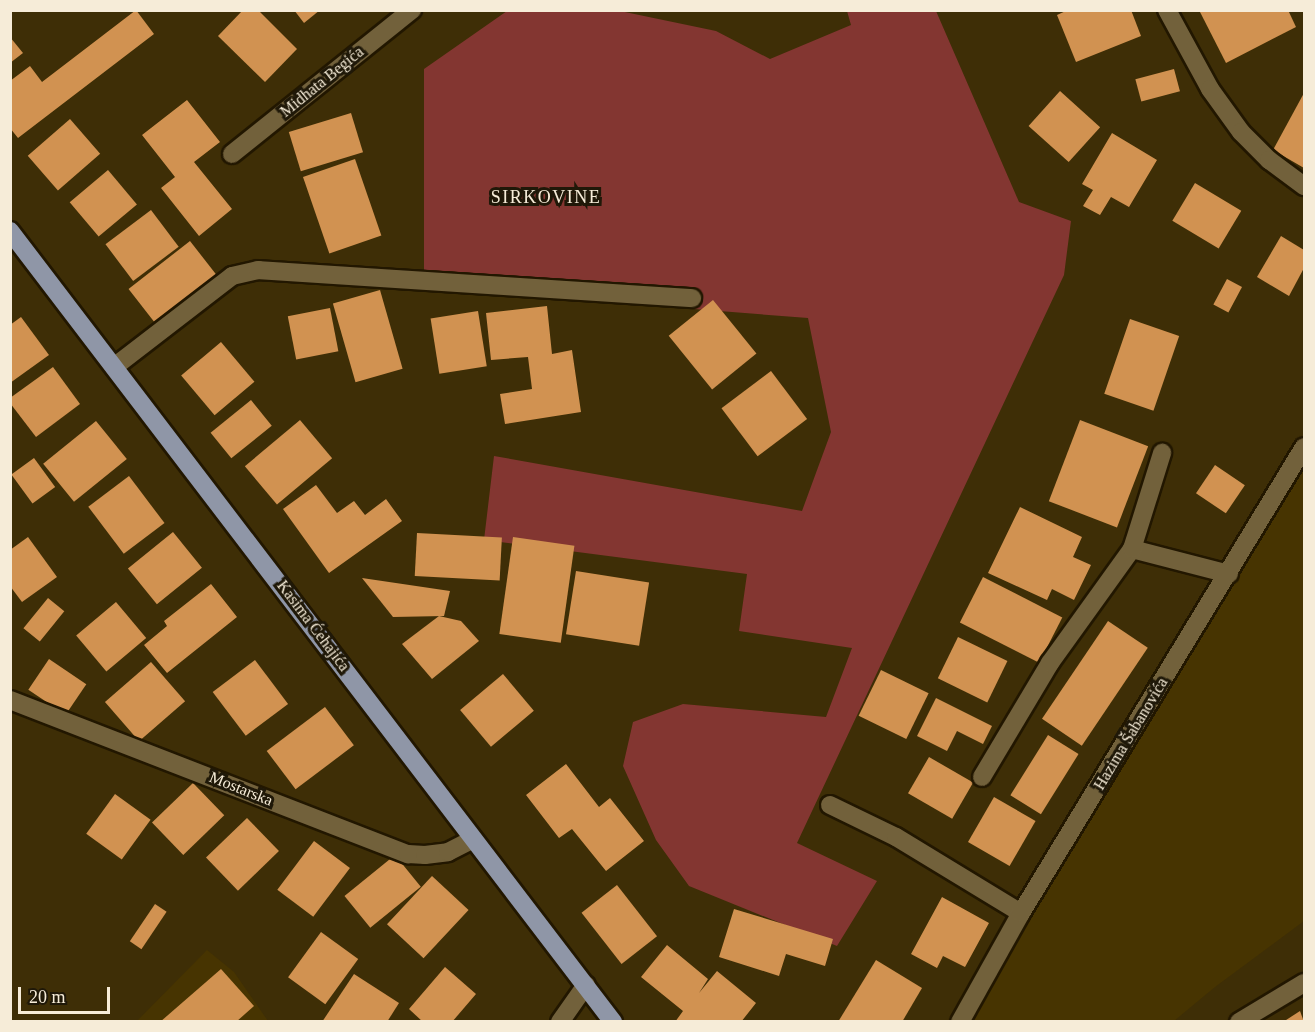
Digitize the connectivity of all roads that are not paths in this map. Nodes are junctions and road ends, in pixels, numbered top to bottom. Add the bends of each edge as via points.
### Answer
1 (412, 10) edge
2 (1167, 10) edge
3 (232, 154) dead end
4 (1305, 186) edge
5 (10, 231) edge
6 (692, 298) dead end
7 (114, 367) junction
8 (1305, 447) edge
9 (1162, 453) dead end
10 (1132, 549) junction
11 (1229, 574) junction
12 (10, 700) edge
13 (982, 777) dead end
14 (830, 805) dead end
15 (473, 838) junction
16 (1022, 913) junction
17 (1305, 983) edge
18 (586, 986) junction
19 (560, 1022) edge
20 (613, 1022) edge
21 (960, 1022) edge
22 (1239, 1022) edge

1 - 3 street, Midhata Begića
2 - 4 street via 1210,89 1241,132 1269,160
5 - 7 main road, Kasima Ćehajića
6 - 7 street via 258,270 232,276
7 - 15 main road, Kasima Ćehajića
8 - 11 street, Hazima Šabanovića
9 - 10 street
10 - 11 street
10 - 13 street via 1050,663
11 - 16 street, Hazima Šabanovića
12 - 15 street, Mostarska via 408,854 448,852
14 - 16 street via 896,837
15 - 18 main road, Kasima Ćehajića
16 - 21 street, Hazima Šabanovića
17 - 22 street
18 - 19 street
18 - 20 main road, Kasima Ćehajića

